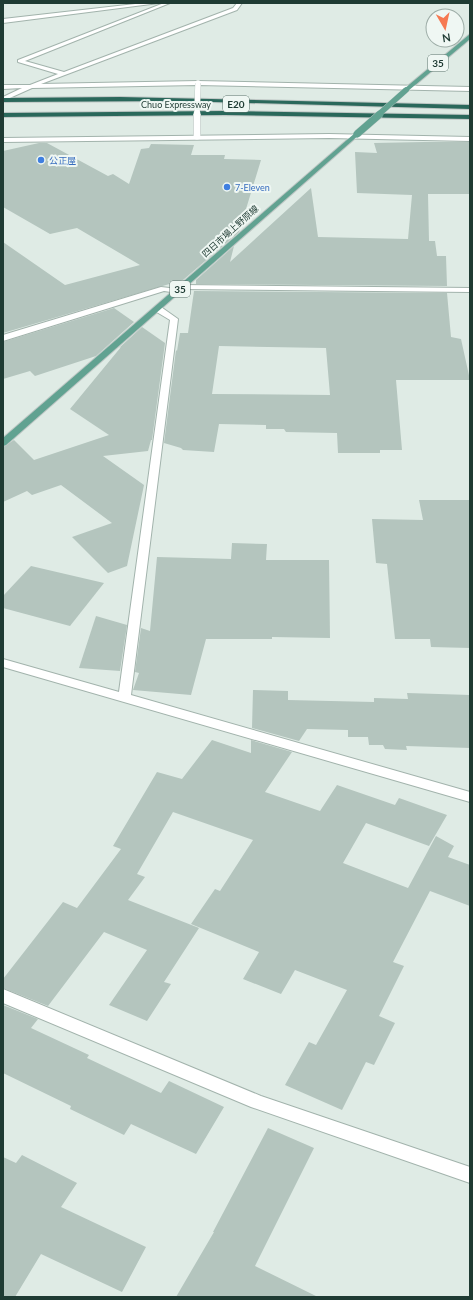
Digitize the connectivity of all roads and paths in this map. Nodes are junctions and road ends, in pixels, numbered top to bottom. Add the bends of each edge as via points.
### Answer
1 (161, 3) edge
2 (168, 3) edge
3 (240, 3) edge
4 (3, 21) edge
5 (470, 36) edge
6 (64, 74) junction
7 (198, 83) junction
8 (32, 86) junction
9 (3, 88) edge
10 (407, 89) junction
11 (470, 89) edge
12 (3, 100) edge
13 (3, 107) edge
14 (470, 107) edge
15 (225, 113) junction
16 (3, 115) edge
17 (470, 117) edge
18 (3, 122) edge
19 (356, 135) junction
20 (197, 137) junction
21 (470, 138) edge
22 (3, 140) edge
23 (180, 289) junction
24 (470, 290) edge
25 (158, 309) junction
26 (3, 338) edge
27 (3, 443) edge
28 (3, 663) edge
29 (124, 698) junction
30 (470, 797) edge
31 (3, 996) edge
32 (470, 1175) edge

1 - 4 street
2 - 6 street via 20,61
3 - 6 street via 235,9
5 - 10 main road, 四日市場上野原線 / 35
6 - 8 street
7 - 8 street
7 - 10 street
7 - 20 street, bridge
8 - 9 street
8 - 12 street
10 - 11 street
10 - 19 main road, 四日市場上野原線 / 35, bridge
12 - 14 highway via 139,98
13 - 14 highway, Chuo Expressway / E20 via 240,104
15 - 16 highway, Chuo Expressway / E20
15 - 17 highway, Chuo Expressway / E20
15 - 18 highway
19 - 20 street
19 - 21 street
19 - 23 main road, 四日市場上野原線 / 35
20 - 22 street
23 - 24 street
23 - 25 main road, 四日市場上野原線 / 35
23 - 26 street via 164,289
25 - 27 main road, 四日市場上野原線 / 35
25 - 29 street via 174,319
28 - 29 street
29 - 30 street
31 - 32 street via 257,1102

